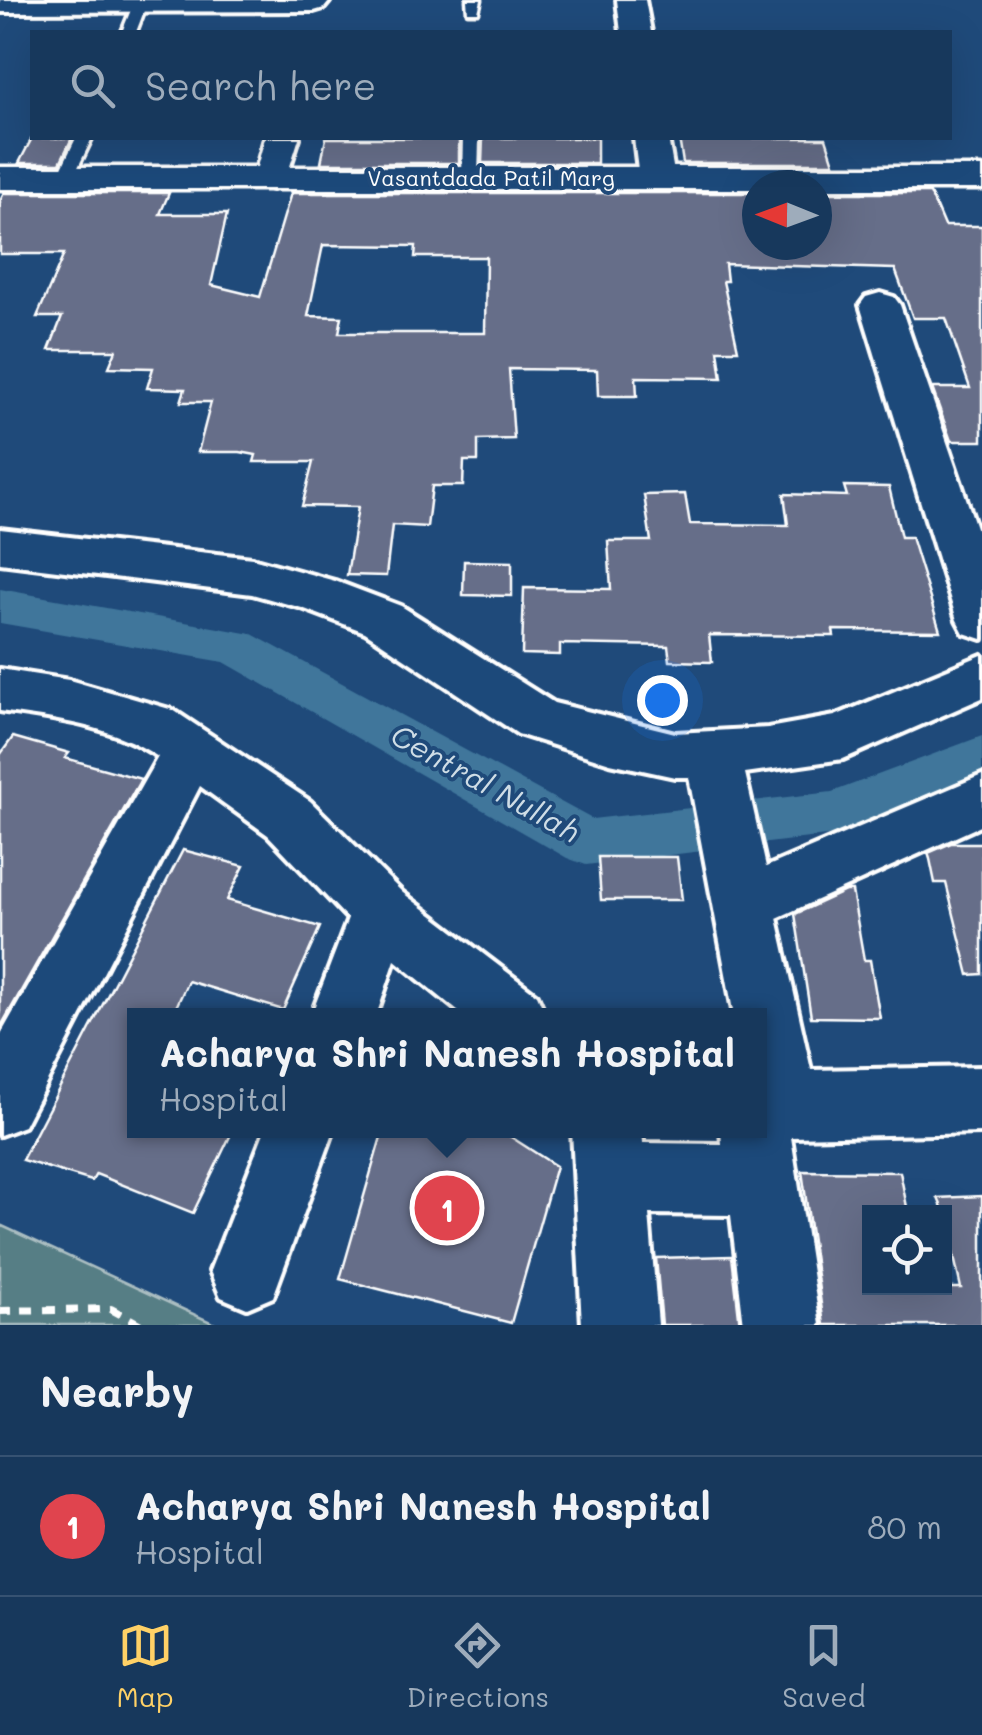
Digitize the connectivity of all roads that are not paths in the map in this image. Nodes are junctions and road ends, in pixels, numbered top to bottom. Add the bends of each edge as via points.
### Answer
1 (632, 0) edge
2 (314, 1) edge
3 (0, 3) edge
4 (140, 3) junction
5 (130, 30) edge
6 (307, 30) edge
7 (636, 30) edge
8 (83, 140) edge
9 (282, 140) edge
10 (472, 140) edge
11 (651, 140) edge
12 (0, 178) edge
13 (65, 178) junction
14 (272, 178) junction
15 (470, 178) junction
16 (657, 178) junction
17 (982, 178) edge
18 (880, 305) dead end
19 (0, 546) edge
20 (982, 620) edge
21 (982, 674) edge
22 (0, 690) edge
23 (191, 749) junction
24 (721, 794) junction
25 (982, 800) edge
26 (745, 904) junction
27 (381, 912) junction
28 (345, 1008) edge
29 (504, 1008) edge
30 (754, 1008) edge
31 (982, 1100) edge
32 (0, 1102) edge
33 (767, 1129) edge
34 (297, 1138) edge
35 (708, 1138) edge
36 (766, 1138) edge
37 (608, 1154) edge
38 (247, 1271) dead end
39 (620, 1325) edge
40 (782, 1325) edge

1 - 7 street
2 - 4 street
2 - 6 street
3 - 4 street
4 - 5 lane
8 - 13 lane
9 - 14 street
10 - 15 lane
11 - 16 street
12 - 13 street, Vasantdada Patil Marg
13 - 14 street, Vasantdada Patil Marg
14 - 15 street, Vasantdada Patil Marg
15 - 16 street, Vasantdada Patil Marg
16 - 17 street, Vasantdada Patil Marg
18 - 20 street
19 - 24 street via 252,576 317,594 383,620 537,719 659,751
21 - 24 street
22 - 23 street via 154,725
23 - 27 street via 288,818
23 - 32 street
24 - 26 street
25 - 26 street
26 - 30 street
27 - 28 street
27 - 29 street
31 - 33 street
34 - 38 street
35 - 37 street
36 - 40 street
37 - 39 street

